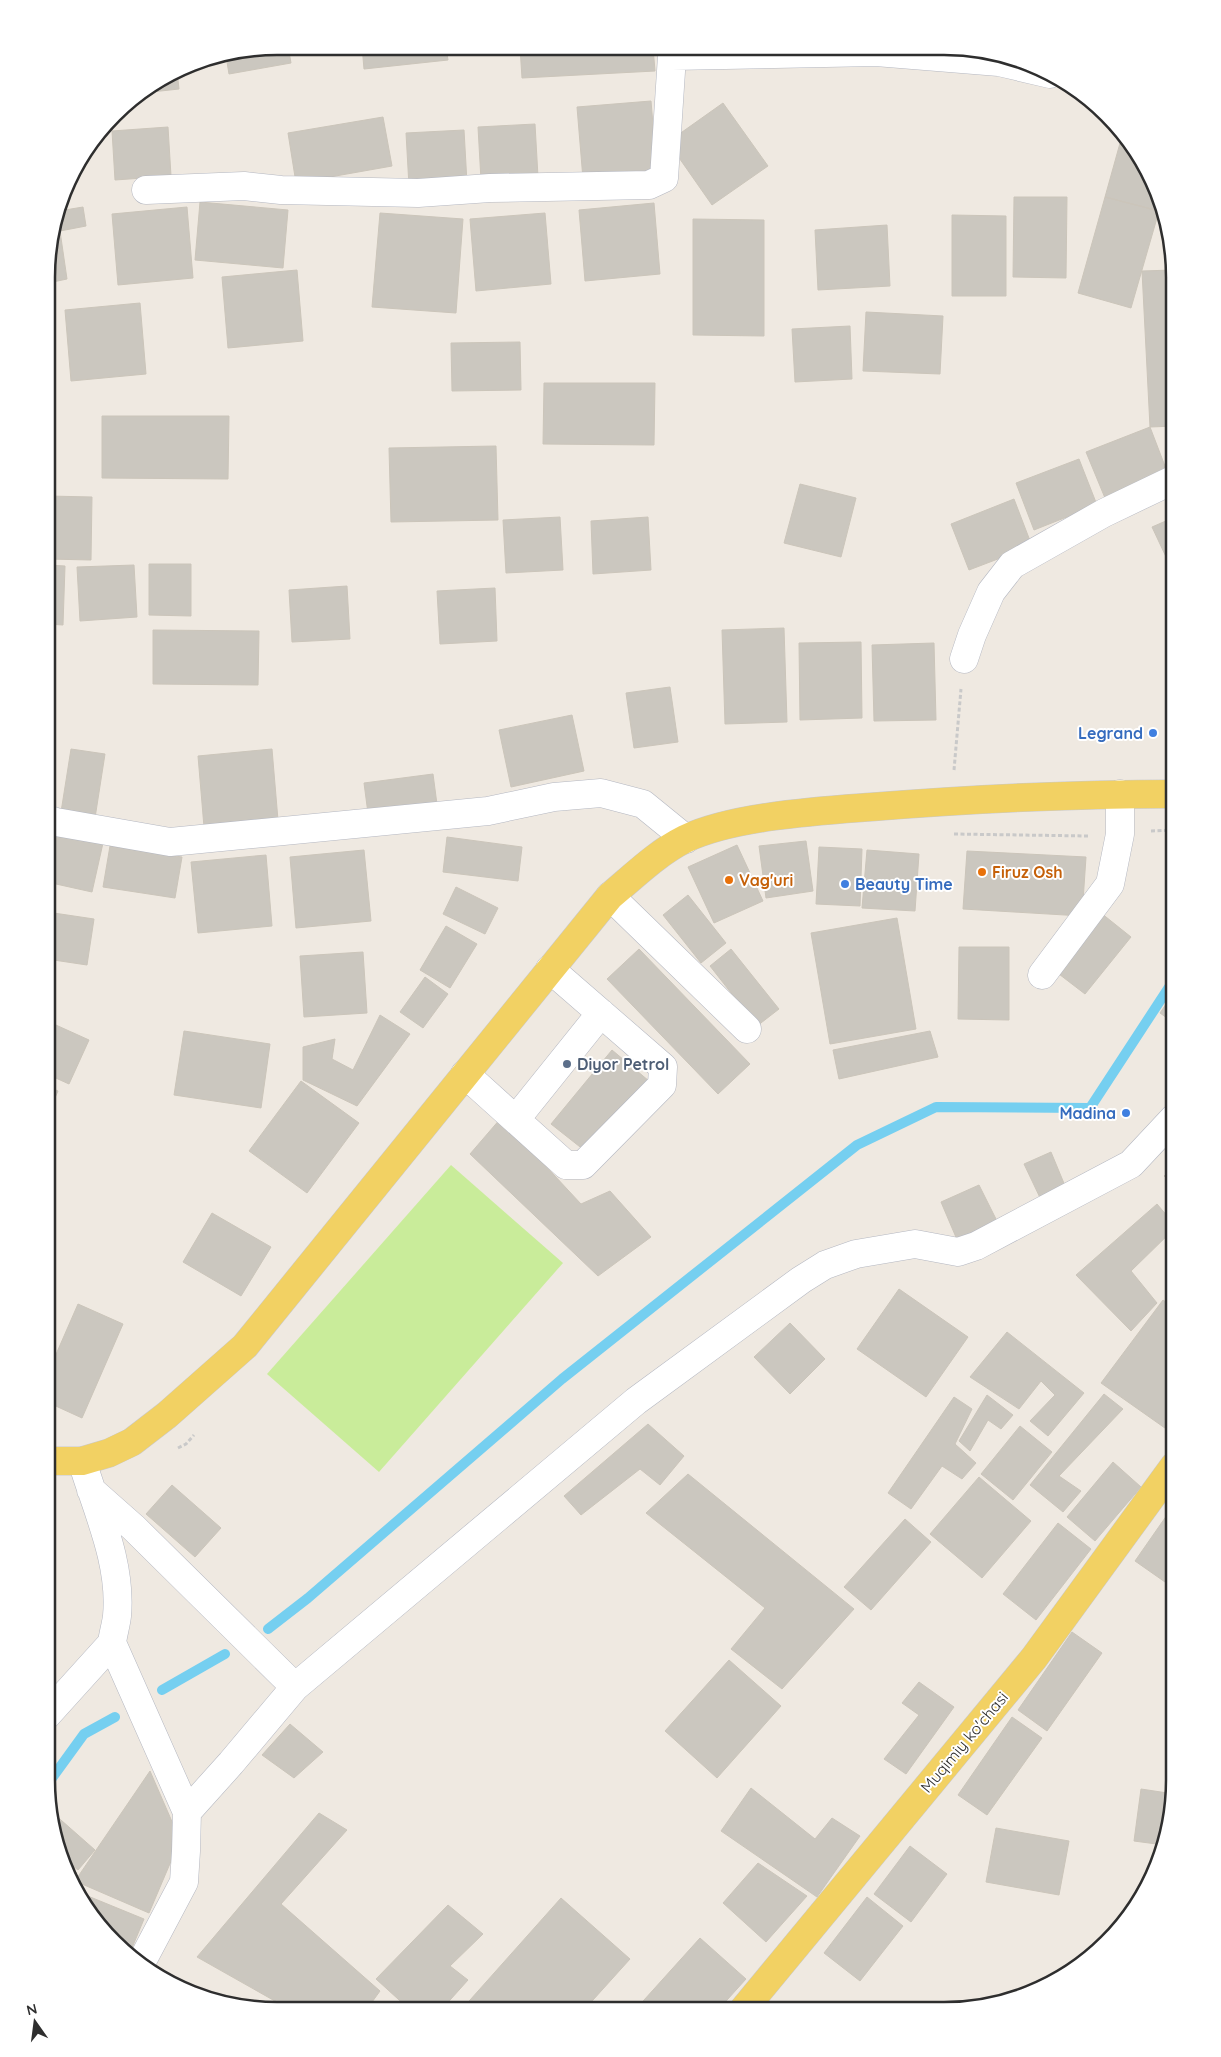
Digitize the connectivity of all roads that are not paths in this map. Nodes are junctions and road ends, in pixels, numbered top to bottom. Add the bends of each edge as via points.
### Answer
1 (671, 55) edge
2 (913, 55) edge
3 (997, 62) edge
4 (146, 190) dead end
5 (1166, 483) edge
6 (964, 659) road end
7 (1120, 794) junction
8 (1166, 794) edge
9 (55, 822) edge
10 (686, 839) junction
11 (610, 896) junction
12 (550, 969) junction
13 (1042, 975) dead end
14 (601, 1013) junction
15 (747, 1029) dead end
16 (465, 1074) junction
17 (516, 1119) junction
18 (1166, 1127) edge
19 (55, 1461) edge
20 (82, 1461) junction
21 (1166, 1477) edge
22 (91, 1489) junction
23 (112, 1643) junction
24 (295, 1687) junction
25 (55, 1706) edge
26 (186, 1812) junction
27 (144, 1957) edge
28 (750, 2002) edge

1 - 4 street via 664,178 649,185 418,193 281,190 244,186
2 - 3 street
5 - 6 street via 1104,513 1012,565 991,592
7 - 8 main road
7 - 10 main road via 831,810 720,827
7 - 13 street via 1120,834 1110,884
9 - 10 street via 170,842 488,811 554,797 601,793 643,804
10 - 11 main road via 663,852
11 - 12 main road
11 - 15 street
12 - 14 street
12 - 16 main road
14 - 17 street
14 - 17 street via 663,1067 662,1086 583,1165 566,1165
16 - 17 street
16 - 20 main road via 245,1346 132,1442
18 - 24 street via 1131,1164 976,1246 958,1252 915,1244 856,1254 824,1265 636,1401
19 - 20 main road
20 - 22 street
21 - 28 main road, Muqimiy ko'chasi via 1034,1658
22 - 23 street via 109,1544 116,1580 117,1616
22 - 24 street
23 - 25 street
23 - 26 street
24 - 26 street
26 - 27 street via 184,1882

